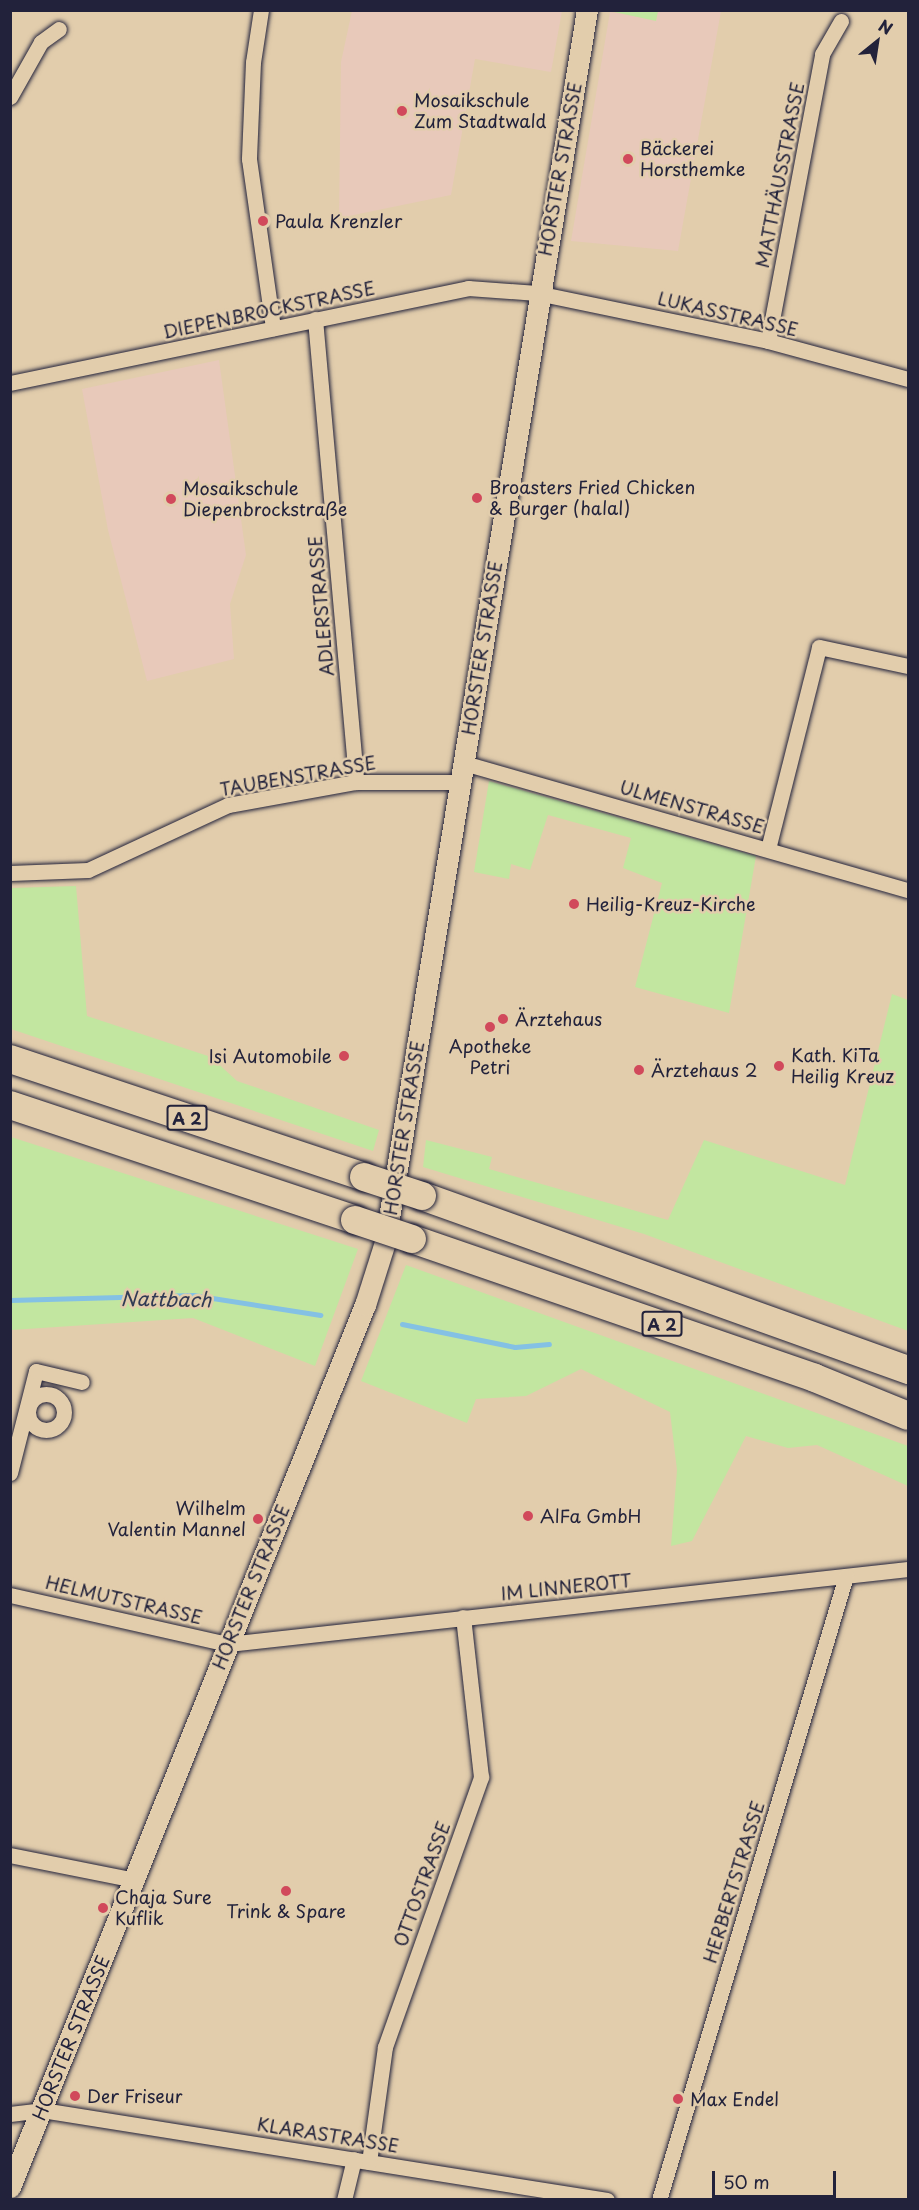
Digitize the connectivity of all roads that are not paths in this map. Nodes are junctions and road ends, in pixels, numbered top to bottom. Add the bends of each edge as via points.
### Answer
1 (261, 10) edge
2 (587, 10) edge
3 (841, 21) dead end
4 (59, 29) dead end
5 (10, 97) edge
6 (537, 293) junction
7 (315, 319) junction
8 (273, 328) junction
9 (768, 340) junction
10 (909, 379) edge
11 (10, 383) edge
12 (909, 666) edge
13 (463, 772) junction
14 (356, 782) junction
15 (768, 849) junction
16 (10, 873) edge
17 (909, 890) edge
18 (10, 1059) edge
19 (10, 1105) edge
20 (909, 1370) edge
21 (82, 1382) dead end
22 (909, 1416) edge
23 (10, 1473) edge
24 (909, 1569) edge
25 (846, 1576) junction
26 (10, 1594) edge
27 (463, 1617) junction
28 (228, 1644) junction
29 (10, 1855) edge
30 (135, 1880) junction
31 (42, 2110) junction
32 (10, 2114) edge
33 (362, 2161) junction
34 (10, 2187) edge
35 (344, 2199) edge
36 (607, 2199) edge
37 (659, 2199) edge

1 - 8 street via 249,159
2 - 6 main road, HORSTER STRASSE
3 - 9 street, MATTHÄUSSTRASSE via 822,54
4 - 5 street via 41,42
6 - 7 street, DIEPENBROCKSTRASSE via 468,288
6 - 9 street, LUKASSTRASSE
6 - 13 main road, HORSTER STRASSE
7 - 8 street, DIEPENBROCKSTRASSE
7 - 14 street, ADLERSTRASSE
8 - 11 street, DIEPENBROCKSTRASSE
9 - 10 street, LUKASSTRASSE
12 - 15 street via 819,647
13 - 14 street, TAUBENSTRASSE
13 - 15 street, ULMENSTRASSE
13 - 28 main road, HORSTER STRASSE via 385,1242 365,1305
14 - 16 street, TAUBENSTRASSE via 228,805 88,870
15 - 17 street, ULMENSTRASSE
18 - 20 highway, A 2, bridge via 422,1196
19 - 22 highway, A 2, bridge via 815,1378
21 - 23 street via 36,1371
24 - 25 street, IM LINNEROTT
25 - 27 street, IM LINNEROTT
25 - 37 street, HERBERTSTRASSE
26 - 28 street, HELMUTSTRASSE
27 - 28 street, IM LINNEROTT
27 - 33 street, OTTOSTRASSE via 481,1777 385,2047
28 - 30 main road, HORSTER STRASSE
29 - 30 street
30 - 31 main road, HORSTER STRASSE
31 - 32 street, KLARASTRASSE
31 - 33 street, KLARASTRASSE
31 - 34 main road, HORSTER STRASSE
33 - 35 street, OTTOSTRASSE
33 - 36 street, KLARASTRASSE

